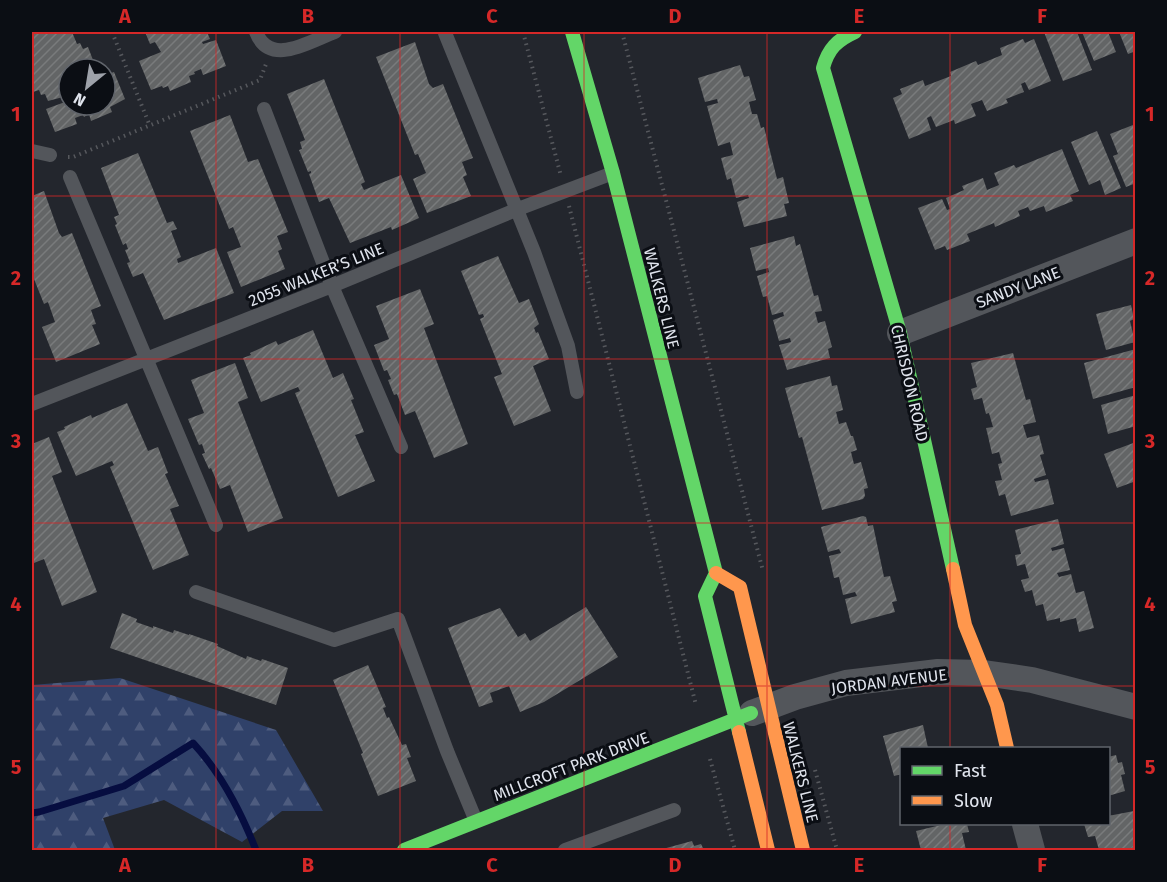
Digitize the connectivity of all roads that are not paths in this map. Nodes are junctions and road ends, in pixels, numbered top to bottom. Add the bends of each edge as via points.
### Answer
1 (256, 32) edge
2 (335, 32) edge
3 (572, 32) edge
4 (855, 32) edge
5 (445, 33) edge
6 (264, 109) dead end
7 (32, 151) edge
8 (50, 155) road end
9 (613, 173) junction
10 (70, 177) dead end
11 (518, 208) junction
12 (1136, 241) edge
13 (332, 286) junction
14 (900, 333) junction
15 (146, 358) junction
16 (578, 392) dead end
17 (32, 404) edge
18 (401, 447) dead end
19 (216, 525) dead end
20 (716, 573) junction
21 (196, 592) dead end
22 (984, 673) junction
23 (1136, 706) edge
24 (751, 713) junction
25 (1007, 747) edge
26 (674, 810) dead end
27 (476, 821) junction
28 (1025, 825) edge
29 (404, 850) edge
30 (565, 850) edge
31 (768, 850) edge
32 (803, 850) edge
33 (1032, 850) edge

1 - 2 lane via 260,42 271,50 284,51
3 - 9 main road, WALKERS LINE
4 - 14 main road, CHRISDON ROAD via 843,36 828,50 823,68
5 - 11 lane
6 - 13 lane
7 - 8 lane
9 - 11 lane, 2055 WALKER’S LINE
9 - 20 main road, WALKERS LINE
10 - 15 lane
11 - 13 lane, 2055 WALKER’S LINE
11 - 16 lane via 568,346
12 - 14 street, SANDY LANE
13 - 15 lane, 2055 WALKER’S LINE
13 - 18 lane
14 - 22 main road, CHRISDON ROAD via 965,625
15 - 17 lane, 2055 WALKER’S LINE
15 - 19 lane
20 - 24 main road, WALKERS LINE via 705,596
20 - 24 main road, WALKERS LINE via 740,587
21 - 27 lane via 334,640 398,619
22 - 23 street, JORDAN AVENUE via 1032,680
22 - 24 street, JORDAN AVENUE via 938,672 846,683
22 - 25 main road, CHRISDON ROAD via 997,705
24 - 27 main road, MILLCROFT PARK DRIVE
24 - 31 main road, WALKERS LINE
24 - 32 main road, WALKERS LINE
26 - 30 lane
27 - 29 main road, MILLCROFT PARK DRIVE
28 - 33 street

